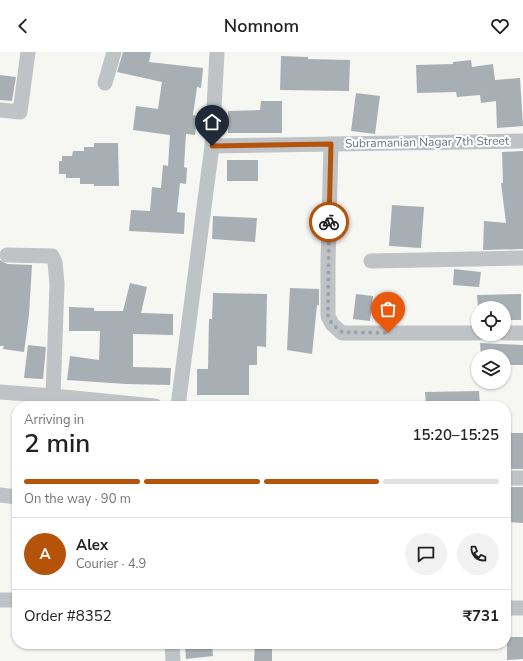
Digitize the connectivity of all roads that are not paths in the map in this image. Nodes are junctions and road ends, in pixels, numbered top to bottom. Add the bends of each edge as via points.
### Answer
1 (28, 52) edge
2 (114, 52) edge
3 (218, 52) edge
4 (105, 83) dead end
5 (0, 110) edge
6 (523, 141) edge
7 (331, 144) junction
8 (212, 146) junction
9 (7, 255) dead end
10 (523, 258) edge
11 (371, 261) dead end
12 (471, 333) edge
13 (511, 333) edge
14 (523, 333) edge
15 (0, 392) edge
16 (53, 396) junction
17 (104, 401) edge
18 (179, 401) edge
19 (511, 478) edge
20 (523, 478) edge
21 (0, 495) edge
22 (12, 496) edge
23 (0, 600) edge
24 (12, 600) edge
25 (511, 608) edge
26 (523, 608) edge
27 (172, 649) edge
28 (173, 661) edge

1 - 5 street via 20,112
2 - 4 street
3 - 8 street
6 - 7 street, Subramanian Nagar 7th Street
7 - 8 street, Subramanian Nagar 7th Street
7 - 12 street via 328,316 332,324 342,332
8 - 18 street
9 - 16 street via 52,256 55,262 57,284
10 - 11 street
13 - 14 street
15 - 16 street
16 - 17 street
19 - 20 street
21 - 22 street
23 - 24 street
25 - 26 street
27 - 28 street

